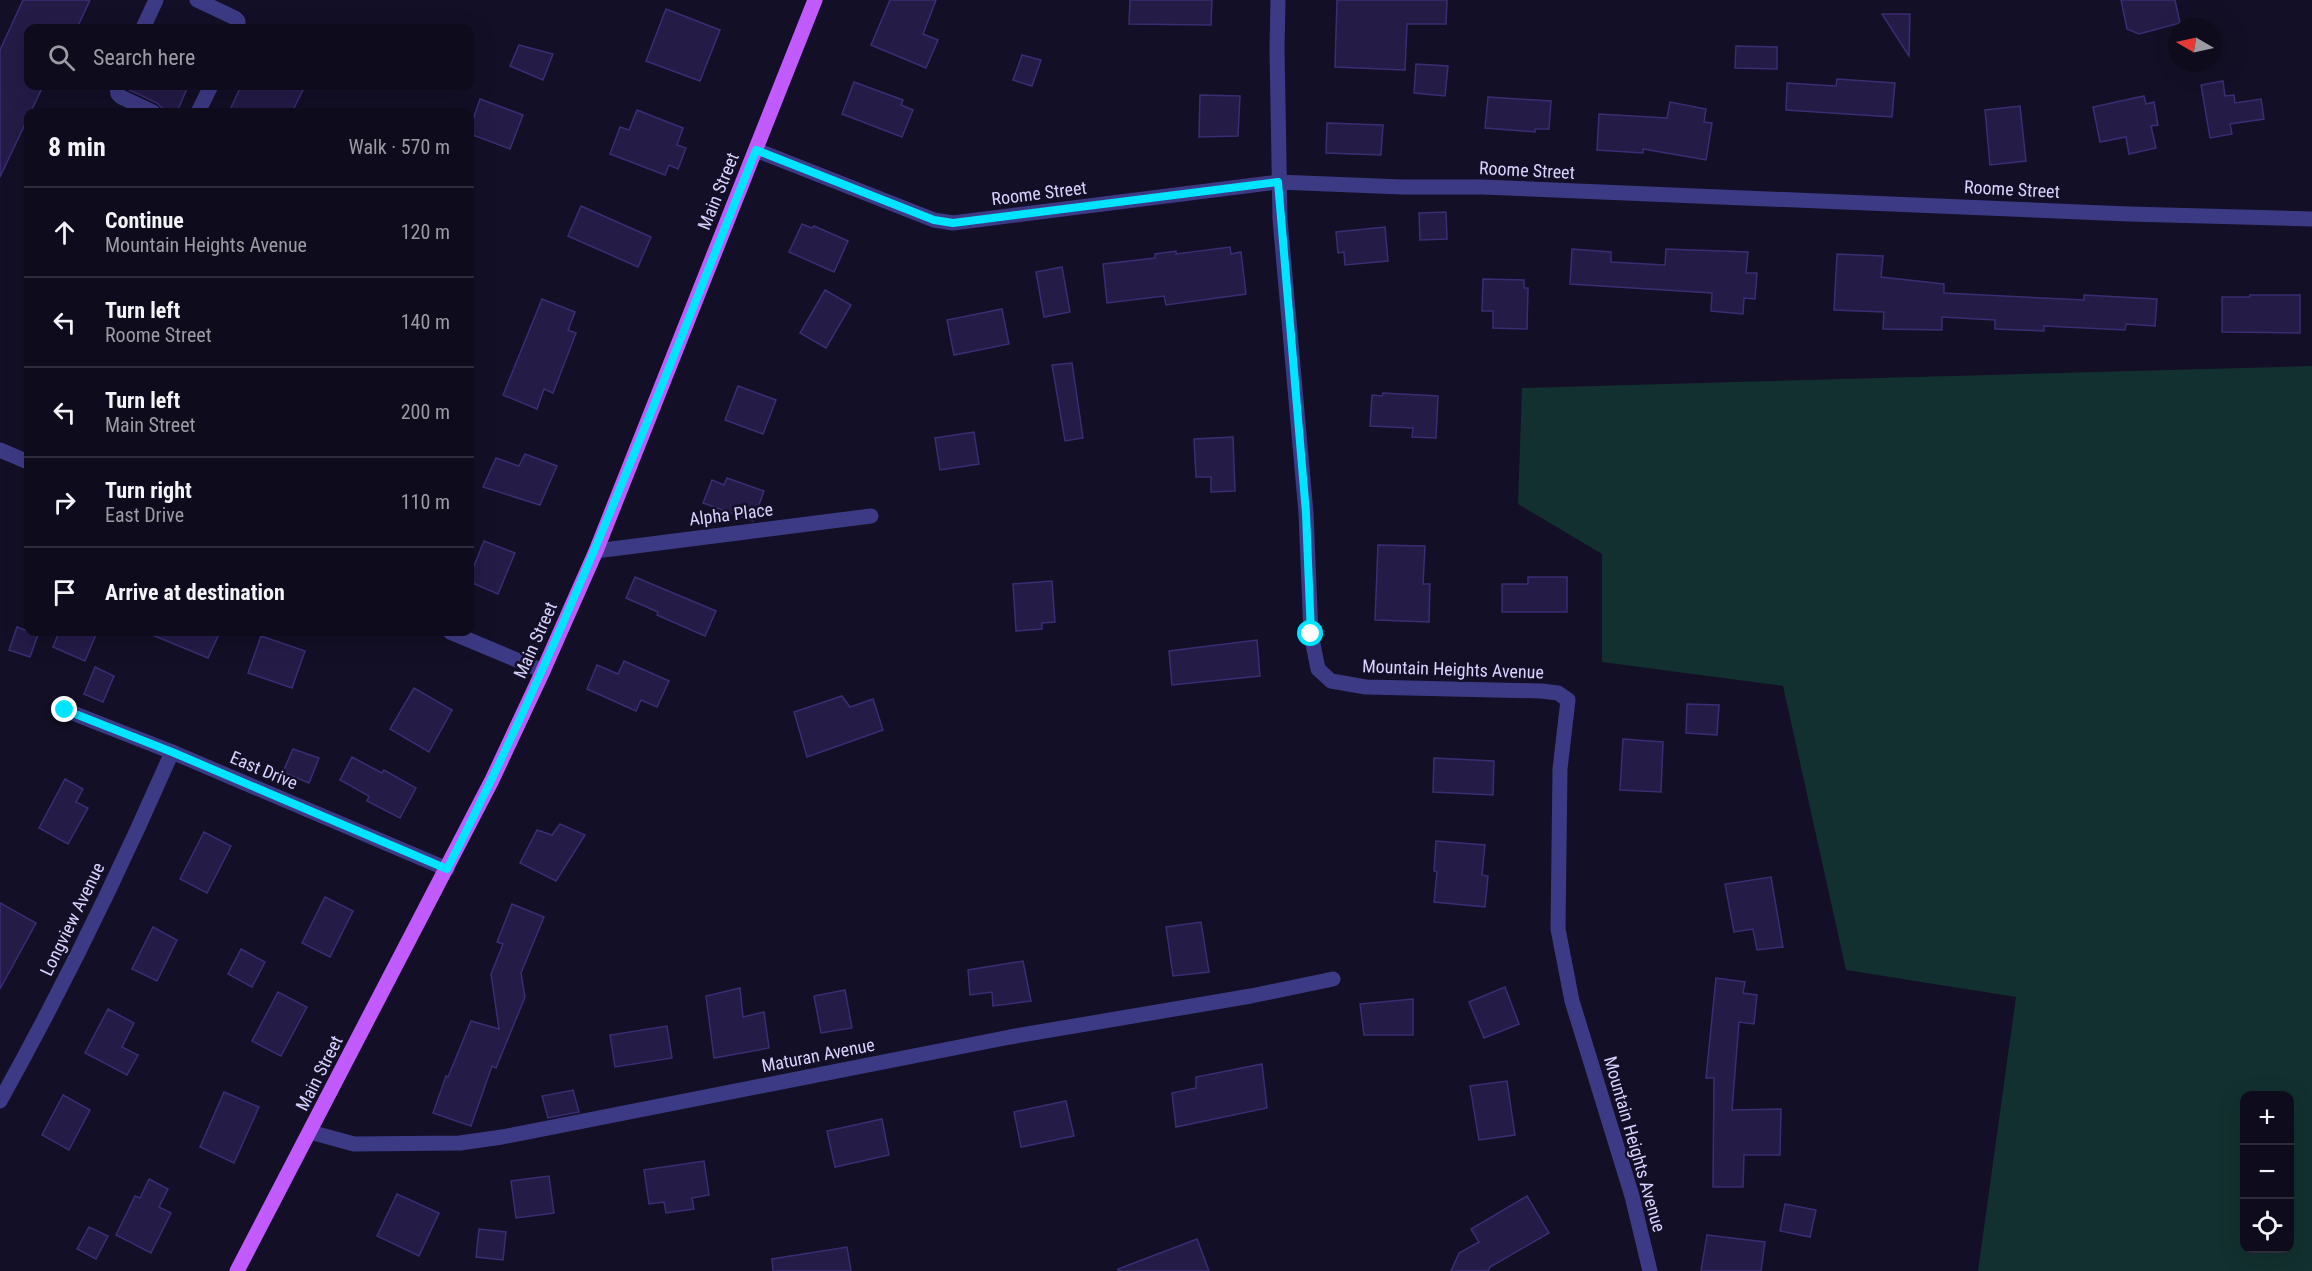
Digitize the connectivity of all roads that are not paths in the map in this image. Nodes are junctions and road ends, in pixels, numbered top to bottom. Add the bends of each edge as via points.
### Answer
1 (156, 0) edge
2 (196, 0) edge
3 (815, 0) edge
4 (1278, 0) edge
5 (145, 24) edge
6 (238, 24) edge
7 (118, 90) edge
8 (209, 90) edge
9 (144, 108) edge
10 (200, 108) edge
11 (756, 150) junction
12 (1278, 182) junction
13 (2312, 219) edge
14 (0, 450) edge
15 (24, 460) edge
16 (871, 516) dead end
17 (596, 550) junction
18 (460, 636) edge
19 (543, 671) junction
20 (65, 710) dead end
21 (172, 752) junction
22 (447, 869) junction
23 (1333, 979) dead end
24 (0, 1101) edge
25 (310, 1132) junction
26 (237, 1271) edge
27 (1650, 1271) edge

1 - 5 street
2 - 6 street via 235,18
3 - 11 main road, Main Street
4 - 12 street, Mountain Heights Avenue
7 - 9 street via 121,97
8 - 10 street
11 - 12 street, Roome Street via 934,220 953,223
11 - 17 main road, Main Street
12 - 13 street, Roome Street
12 - 27 street, Mountain Heights Avenue via 1306,513 1311,634 1318,669 1331,681 1366,687 1540,691 1558,693 1568,700 1560,769 1558,929 1572,1001 1632,1196
14 - 15 street
16 - 17 street, Alpha Place
17 - 19 main road, Main Street
18 - 19 street
19 - 22 main road, Main Street
20 - 21 street, East Drive
21 - 22 street, East Drive
21 - 24 street, Longview Avenue via 85,937
22 - 25 main road, Main Street
23 - 25 street, Maturan Avenue via 1010,1037 502,1137 460,1143 354,1144
25 - 26 main road, Main Street

